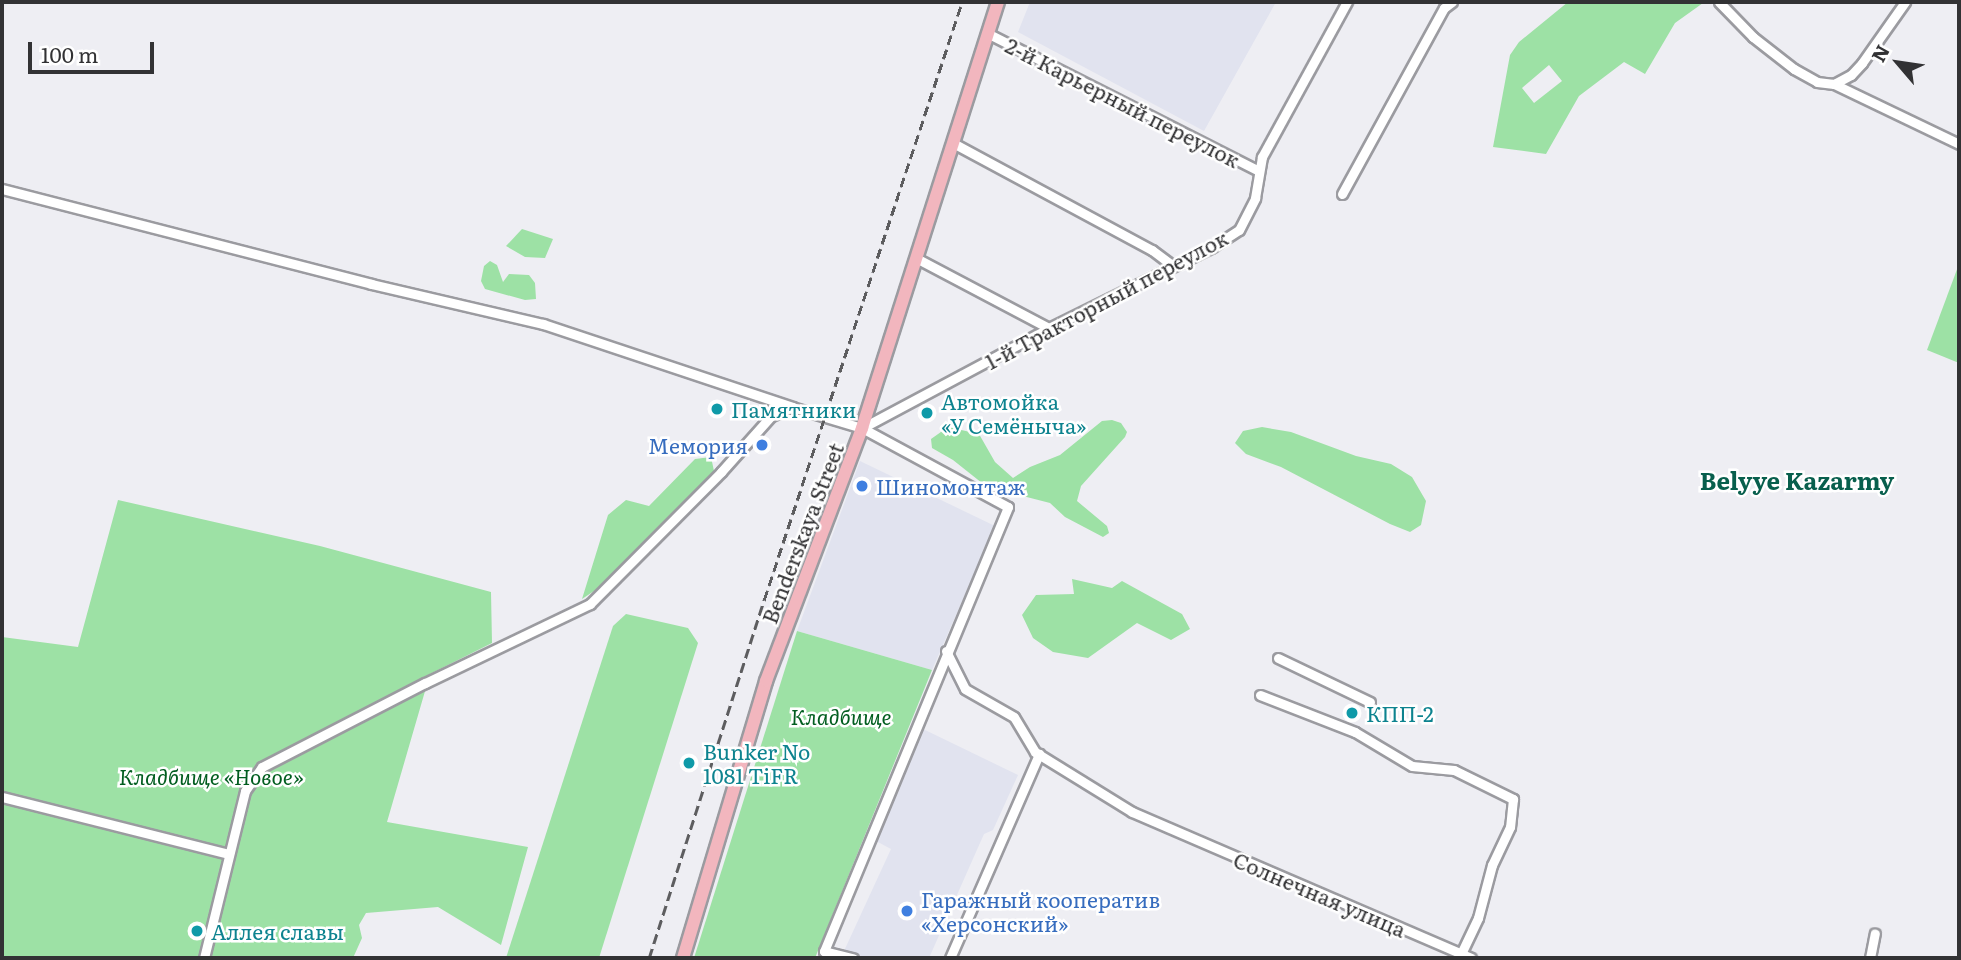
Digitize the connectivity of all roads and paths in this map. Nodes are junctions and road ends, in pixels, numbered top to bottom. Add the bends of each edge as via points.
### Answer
1 (998, 2) edge
2 (1347, 2) edge
3 (1452, 2) edge
4 (1719, 2) edge
5 (1905, 2) edge
6 (987, 33) junction
7 (1834, 84) junction
8 (953, 143) junction
9 (1959, 144) edge
10 (1259, 171) junction
11 (2, 189) edge
12 (1342, 194) dead end
13 (916, 258) junction
14 (1173, 266) junction
15 (1049, 328) junction
16 (792, 407) junction
17 (862, 428) junction
18 (946, 651) junction
19 (1278, 658) dead end
20 (1261, 695) dead end
21 (1370, 702) dead end
22 (1040, 754) junction
23 (2, 797) edge
24 (229, 854) junction
25 (1875, 933) dead end
26 (823, 954) edge
27 (1464, 957) edge
28 (204, 958) edge
29 (683, 958) edge
30 (853, 958) edge
31 (950, 958) edge
32 (1870, 958) edge

1 - 6 main road, Benderskaya Street
2 - 10 street via 1262,157
3 - 12 street via 1444,8
4 - 7 street via 1794,69 1817,82
5 - 7 street via 1862,63
6 - 8 main road, Benderskaya Street
6 - 10 street, 2-й Карьерный переулок
7 - 9 street
8 - 13 main road, Benderskaya Street
8 - 14 street via 1152,250
10 - 14 street, 1-й Тракторный переулок via 1250,213 1239,230
11 - 16 street via 543,324
13 - 15 street
13 - 17 main road, Benderskaya Street
14 - 15 street, 1-й Тракторный переулок
15 - 17 street, 1-й Тракторный переулок
16 - 17 street
16 - 24 street via 771,416 590,604 262,767 245,791
17 - 18 street via 1008,507
17 - 29 main road, Benderskaya Street via 766,681
18 - 22 street via 965,690 1014,717
18 - 26 street
19 - 21 street
20 - 27 street via 1355,732 1412,766 1454,770 1513,799 1510,827 1492,865
22 - 27 street, Солнечная улица via 1132,813
22 - 31 street
23 - 24 street
24 - 28 street
25 - 32 street
26 - 30 street

